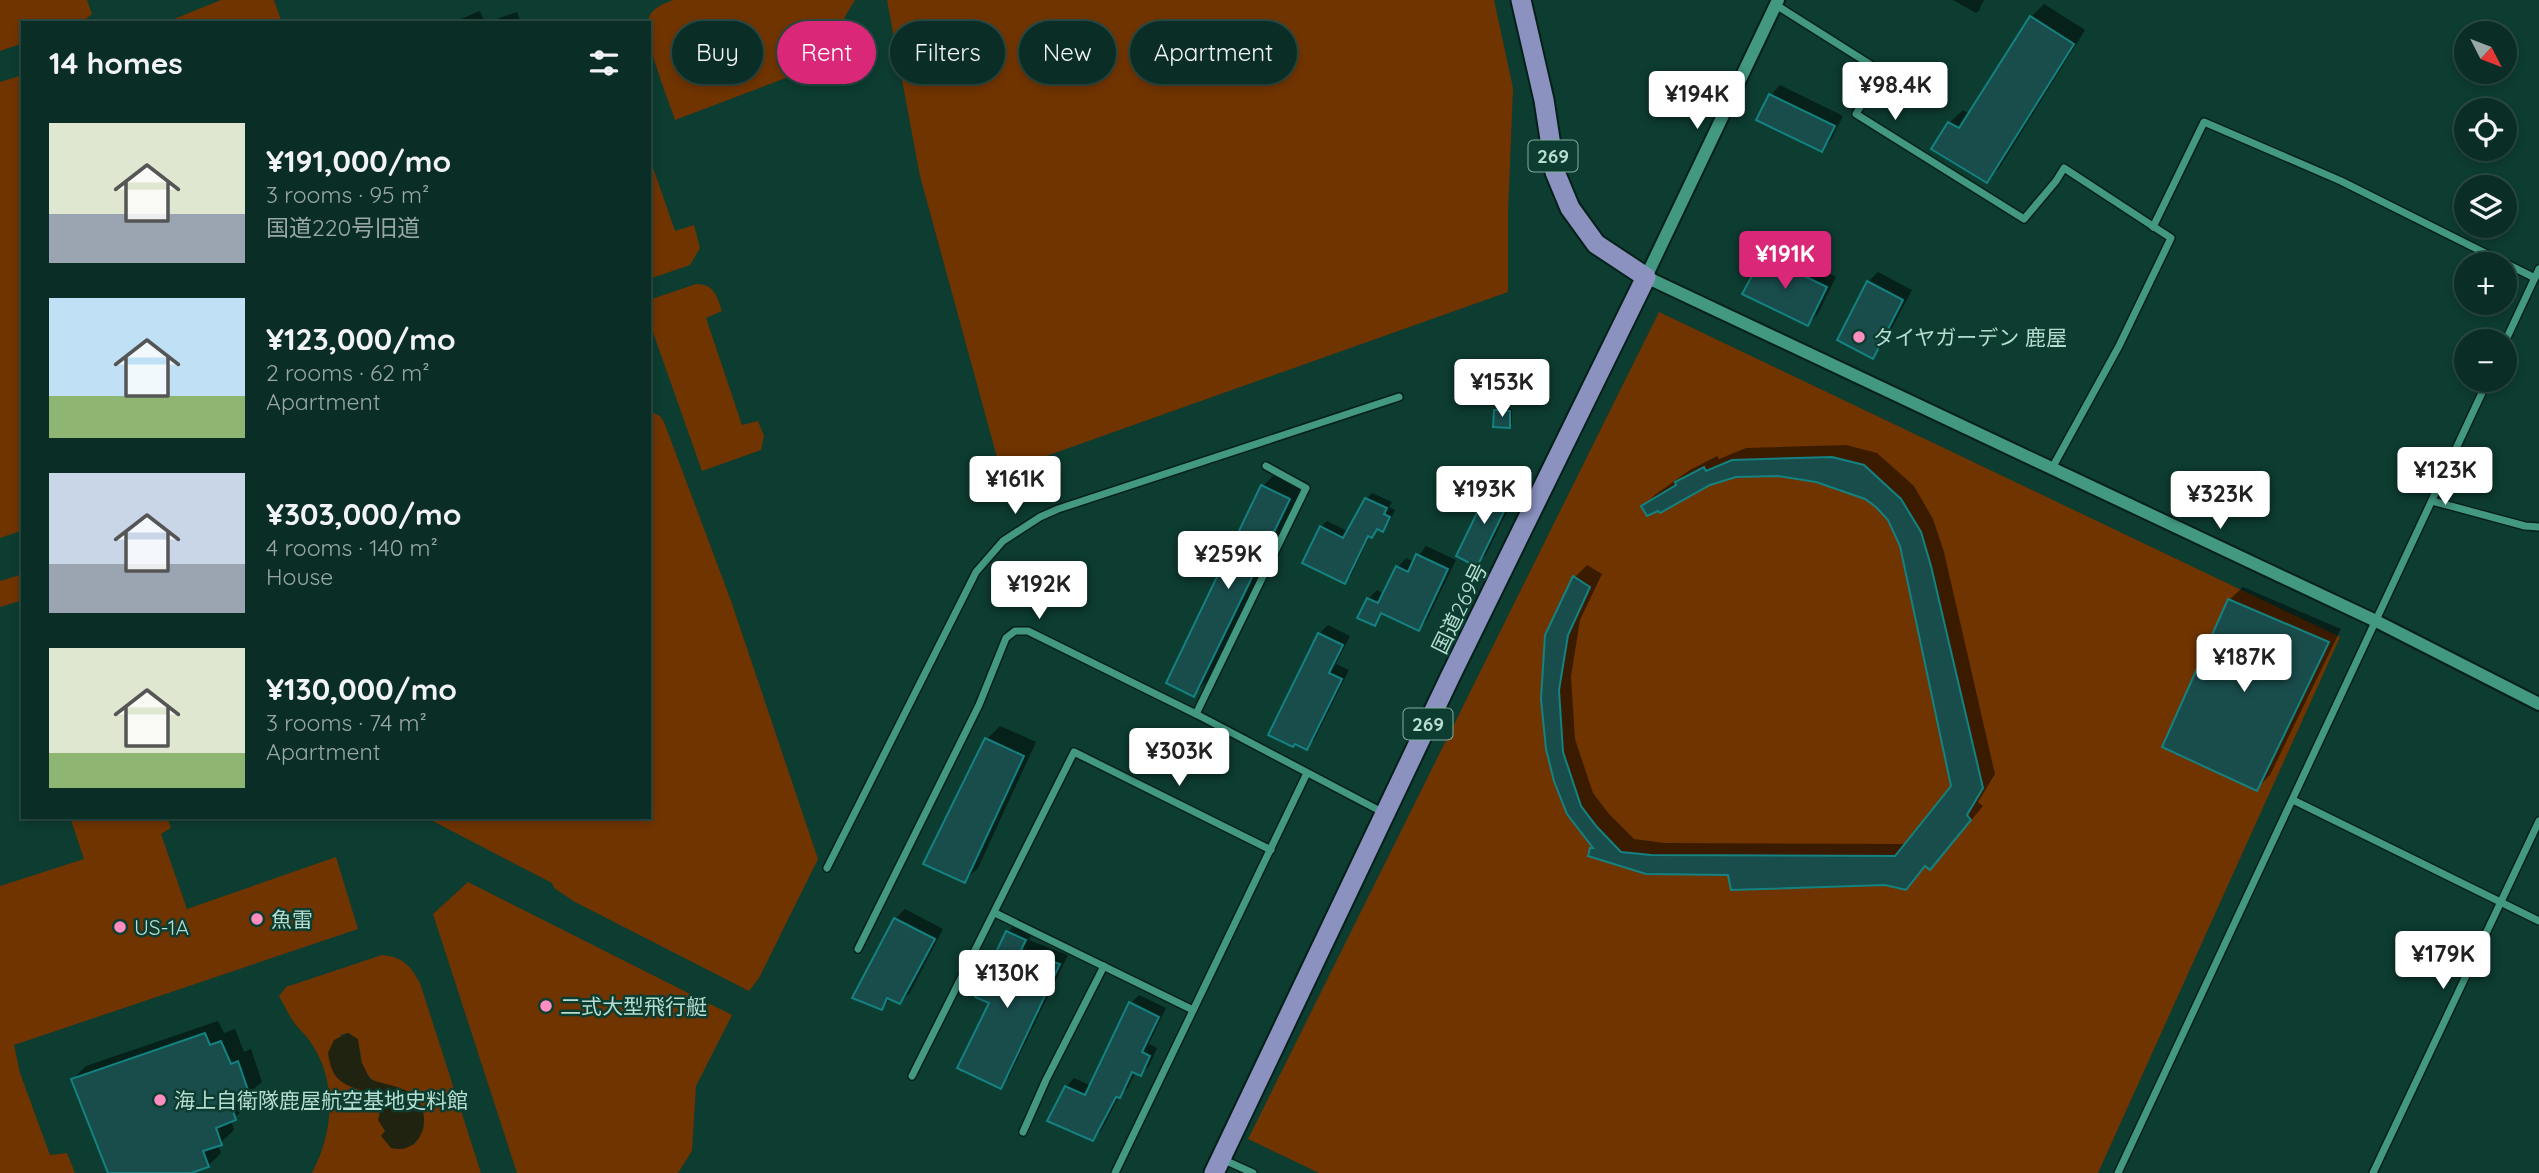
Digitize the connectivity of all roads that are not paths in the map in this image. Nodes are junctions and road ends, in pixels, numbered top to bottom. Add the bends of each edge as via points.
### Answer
1 (1521, 0) edge
2 (1777, 3) edge
3 (2153, 227) junction
4 (2539, 270) edge
5 (1646, 277) junction
6 (2535, 278) junction
7 (2511, 329) edge
8 (2482, 392) edge
9 (1399, 397) dead end
10 (1266, 466) dead end
11 (2051, 470) junction
12 (2432, 501) junction
13 (2539, 527) edge
14 (2376, 621) junction
15 (2539, 704) edge
16 (1196, 714) junction
17 (1307, 773) junction
18 (2293, 800) junction
19 (1385, 813) junction
20 (2539, 821) edge
21 (1271, 850) junction
22 (827, 868) dead end
23 (2501, 902) junction
24 (995, 913) junction
25 (2539, 921) edge
26 (858, 949) dead end
27 (1104, 966) junction
28 (1193, 1010) junction
29 (912, 1076) dead end
30 (1023, 1132) dead end
31 (1218, 1166) edge
32 (1115, 1173) edge
33 (1253, 1173) edge
34 (2118, 1173) edge
35 (2373, 1173) edge

1 - 5 highway, 269 via 1555,172 1570,208 1596,244
2 - 3 street via 1871,65 1877,80 1856,114 2024,219 2064,168
2 - 5 street
3 - 6 street via 2204,122 2341,181
3 - 11 street via 2171,238
4 - 6 street
5 - 11 street
5 - 19 highway, 国道269号 / 269
6 - 7 street
8 - 12 street
9 - 22 street via 1058,509 1003,541 976,572
10 - 16 street via 1306,488
11 - 14 street
12 - 13 street
12 - 14 street
14 - 15 street
14 - 18 street
16 - 17 street
16 - 26 street via 1028,631 1015,631 1006,638 979,705
17 - 19 street
17 - 21 street
18 - 23 street
18 - 34 street
19 - 31 highway, 国道269号 / 269
20 - 23 street
21 - 24 street via 1074,752
21 - 28 street
23 - 25 street
23 - 35 street
24 - 27 street
24 - 29 street
27 - 28 street
27 - 30 street
28 - 32 street
31 - 33 street

